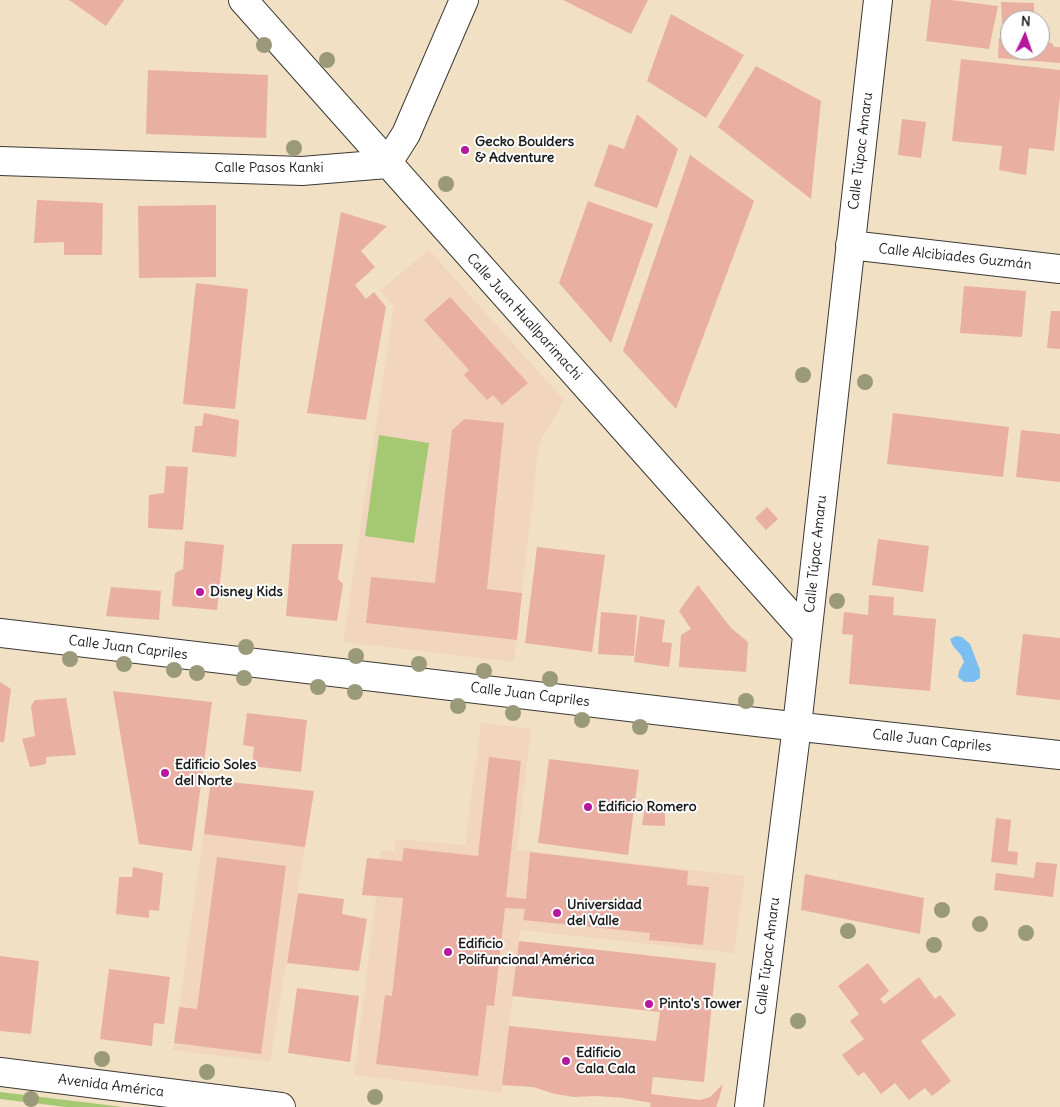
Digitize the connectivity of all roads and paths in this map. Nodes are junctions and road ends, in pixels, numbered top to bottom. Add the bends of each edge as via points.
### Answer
1 (243, 0) edge
2 (464, 0) edge
3 (878, 0) edge
4 (0, 161) edge
5 (387, 164) junction
6 (850, 245) junction
7 (1060, 269) edge
8 (0, 634) edge
9 (807, 634) junction
10 (797, 726) junction
11 (1060, 755) edge
12 (0, 1072) edge
13 (281, 1107) edge
14 (749, 1107) edge

1 - 5 street, Calle Juan Huallparimachi
2 - 5 street via 406,134
3 - 6 street, Calle Túpac Amaru
4 - 5 street, Calle Pasos Kanki via 302,171
5 - 9 street, Calle Juan Huallparimachi
6 - 7 street, Calle Alcibiades Guzmán
6 - 9 street, Calle Túpac Amaru
8 - 10 street, Calle Juan Capriles
9 - 10 street, Calle Túpac Amaru
10 - 11 street, Calle Juan Capriles
10 - 14 street, Calle Túpac Amaru
12 - 13 street, Avenida América

